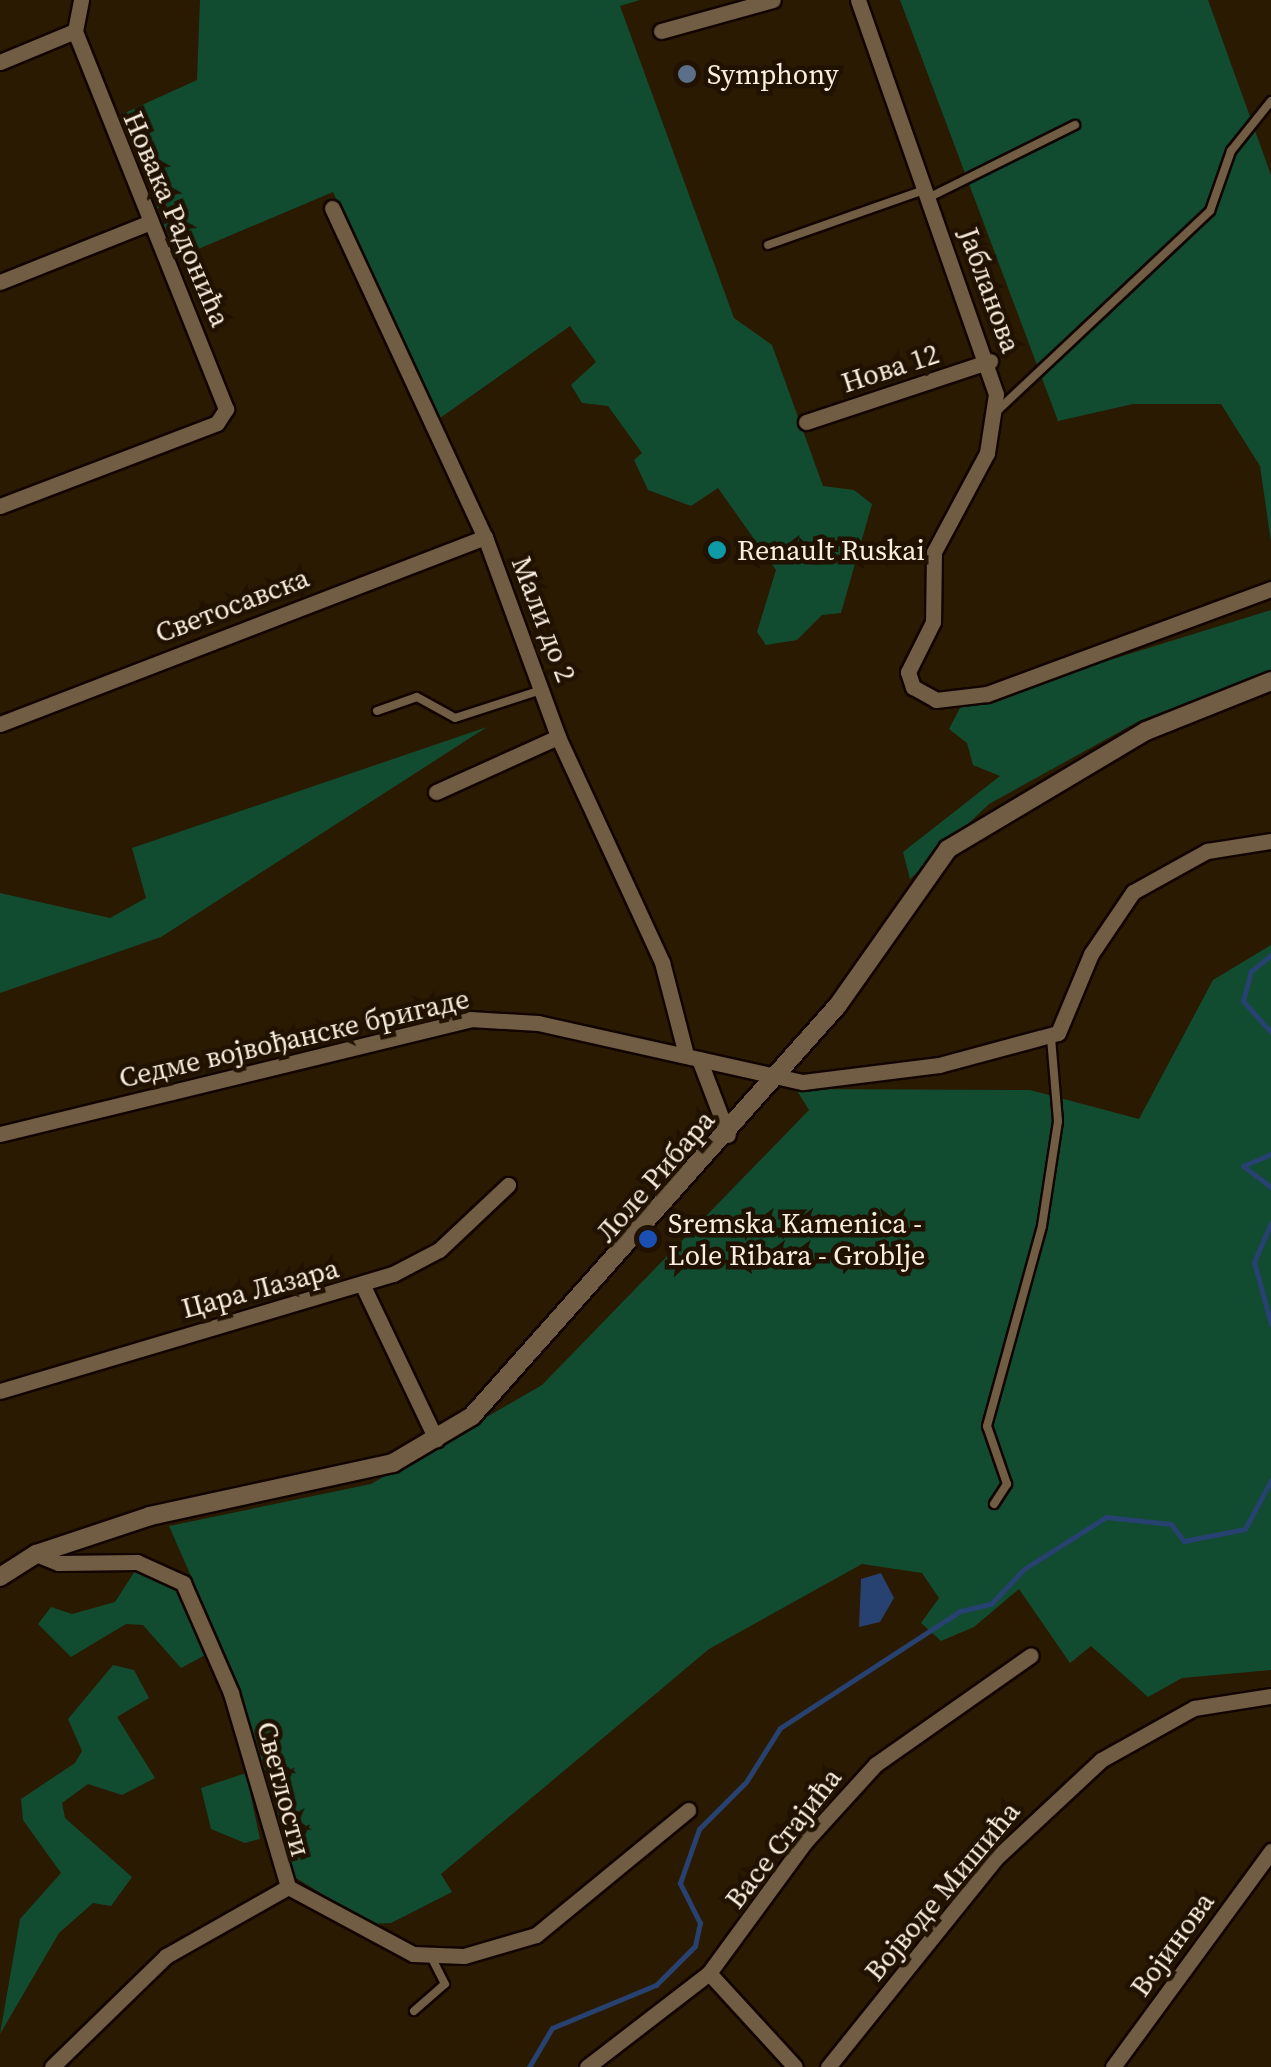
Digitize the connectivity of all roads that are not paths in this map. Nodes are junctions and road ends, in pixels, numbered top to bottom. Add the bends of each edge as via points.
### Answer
1 (81, 0) edge
2 (773, 0) edge
3 (858, 0) edge
4 (75, 31) junction
5 (661, 31) dead end
6 (0, 62) edge
7 (1271, 101) edge
8 (1075, 125) dead end
9 (928, 193) junction
10 (332, 208) dead end
11 (150, 222) junction
12 (768, 245) dead end
13 (0, 282) edge
14 (990, 360) junction
15 (995, 414) junction
16 (806, 422) dead end
17 (0, 506) edge
18 (485, 537) junction
19 (1271, 589) edge
20 (1271, 681) edge
21 (546, 688) junction
22 (377, 711) dead end
23 (0, 724) edge
24 (558, 737) junction
25 (436, 792) dead end
26 (1271, 841) edge
27 (1051, 1037) junction
28 (693, 1057) junction
29 (776, 1077) junction
30 (0, 1134) edge
31 (728, 1135) junction
32 (508, 1185) dead end
33 (363, 1286) junction
34 (0, 1391) edge
35 (436, 1440) junction
36 (994, 1504) dead end
37 (36, 1554) junction
38 (0, 1577) edge
39 (1031, 1655) dead end
40 (1271, 1696) edge
41 (688, 1810) dead end
42 (1271, 1850) edge
43 (288, 1887) junction
44 (431, 1956) junction
45 (710, 1974) junction
46 (414, 2011) dead end
47 (52, 2067) edge
48 (587, 2067) edge
49 (795, 2067) edge
50 (828, 2067) edge
51 (1114, 2067) edge

1 - 4 street
2 - 5 street
3 - 9 street, Јабланова
4 - 6 street
4 - 11 street, Новака Радонића
7 - 15 lane via 1246,126 1210,211
8 - 9 lane
9 - 12 lane
9 - 14 street, Јабланова
10 - 18 street, Мали до 2
11 - 13 street
11 - 17 street, Новака Радонића via 223,393 217,424
14 - 15 street, Јабланова
14 - 16 street, Нова 12
15 - 19 street, Јабланова via 986,453 930,567 933,622 908,672 926,697 1020,684
18 - 21 street, Мали до 2
18 - 23 street, Светосавска
20 - 29 street, Лоле Рибара via 1146,731 959,841
21 - 22 lane via 455,718 418,698
21 - 24 street, Мали до 2
24 - 25 street
24 - 28 street, Мали до 2 via 662,962
26 - 27 street via 1207,851 1133,892
27 - 29 street, Седме војвођанске бригаде via 879,1078
27 - 36 lane via 1058,1121 1042,1226 987,1426 1007,1484
28 - 29 street, Седме војвођанске бригаде
28 - 30 street, Седме војвођанске бригаде via 538,1023 470,1019
28 - 31 street, Мали до 2
29 - 31 street, Лоле Рибара
31 - 35 street, Лоле Рибара via 518,1372
32 - 33 street, Цара Лазара via 439,1250
33 - 34 street, Цара Лазара
33 - 35 street
35 - 37 street, Лоле Рибара via 357,1474 150,1516
37 - 38 street, Лоле Рибара
37 - 43 street, Светлости via 150,1565 192,1594
39 - 45 street, Васе Стајића via 876,1764 804,1842
40 - 50 street, Војводе Мишића via 1194,1708 1060,1794 995,1859
41 - 44 street, Светлости via 536,1936
42 - 51 street, Војинова
43 - 44 street, Светлости via 387,1943
43 - 47 street via 166,1956
44 - 46 lane via 445,1984
45 - 48 street, Васе Стајића
45 - 49 street

